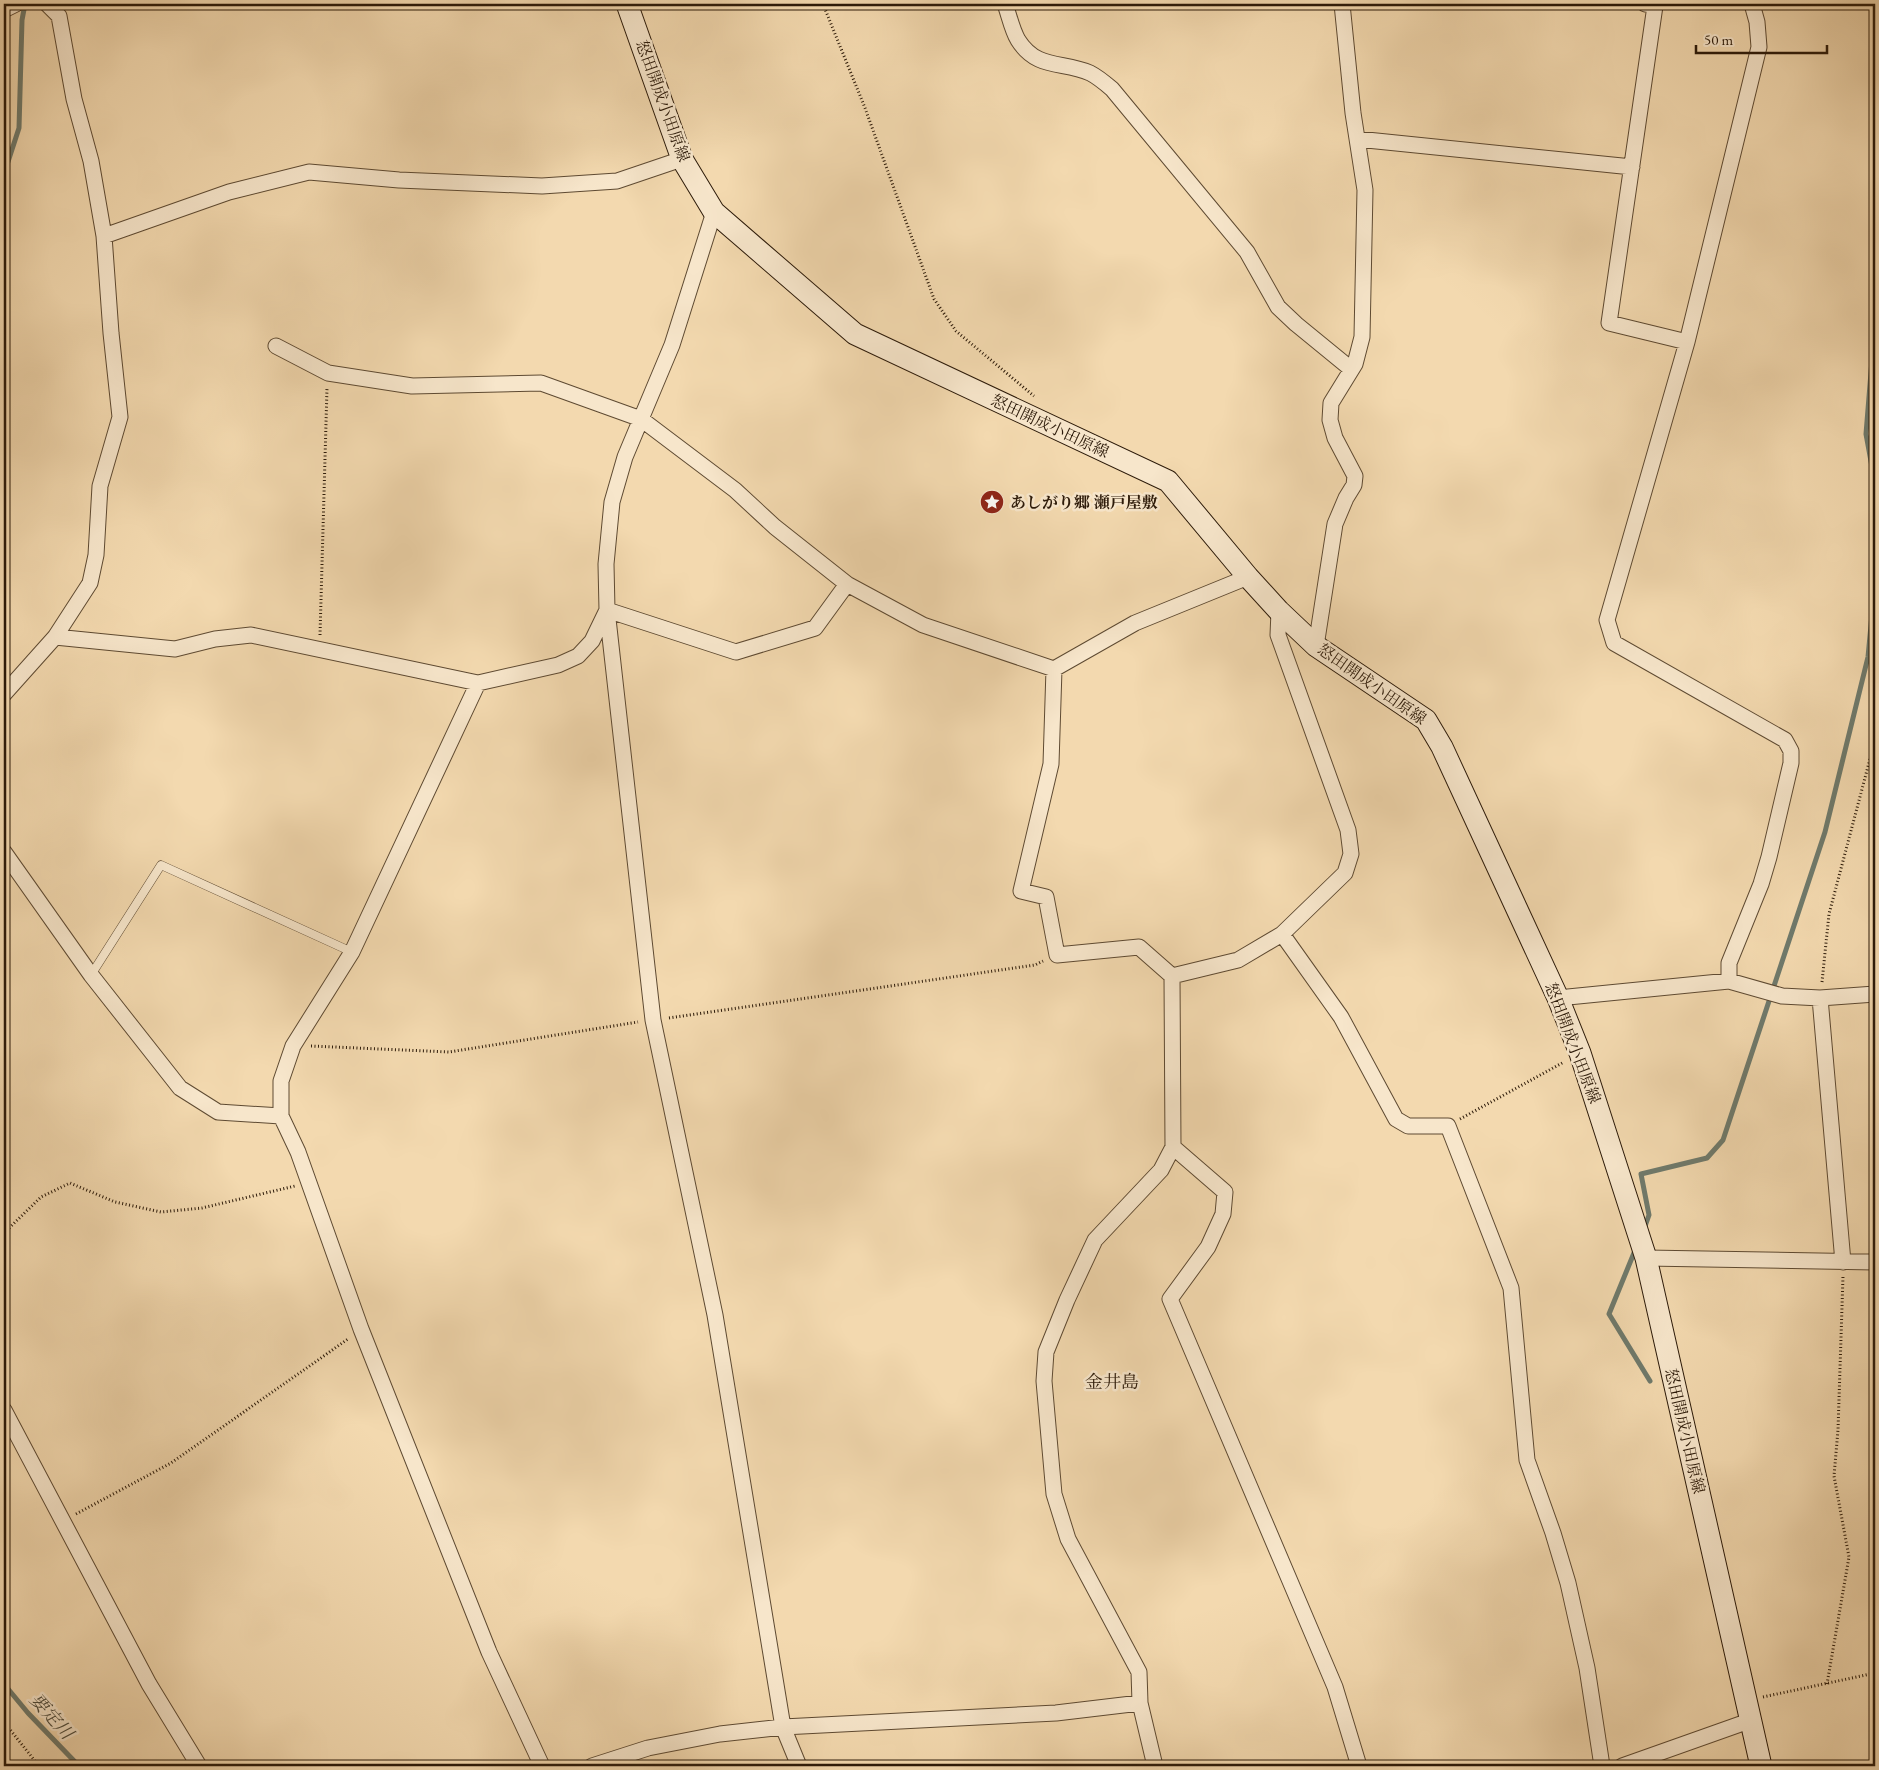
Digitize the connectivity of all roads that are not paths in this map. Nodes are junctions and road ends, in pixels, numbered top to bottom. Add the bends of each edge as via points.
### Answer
1 (16, 4) edge
2 (47, 4) edge
3 (627, 4) edge
4 (1005, 4) edge
5 (1342, 4) edge
6 (1645, 4) edge
7 (1752, 4) edge
8 (4, 10) edge
9 (1357, 139) junction
10 (682, 159) junction
11 (1632, 167) junction
12 (714, 212) junction
13 (104, 236) junction
14 (1687, 342) junction
15 (276, 346) dead end
16 (1351, 369) junction
17 (641, 419) junction
18 (1248, 577) junction
19 (847, 584) junction
20 (607, 610) junction
21 (1279, 611) junction
22 (55, 637) junction
23 (1316, 646) junction
24 (1054, 670) junction
25 (478, 682) junction
26 (4, 694) edge
27 (4, 852) edge
28 (1282, 934) junction
29 (352, 952) junction
30 (91, 975) junction
31 (1172, 976) junction
32 (1730, 981) junction
33 (1875, 994) edge
34 (1558, 998) junction
35 (1820, 998) junction
36 (281, 1116) junction
37 (1173, 1147) junction
38 (1646, 1256) junction
39 (1843, 1262) junction
40 (1875, 1262) edge
41 (4, 1410) edge
42 (1140, 1703) junction
43 (1747, 1710) junction
44 (784, 1726) junction
45 (199, 1766) edge
46 (542, 1766) edge
47 (592, 1766) edge
48 (799, 1766) edge
49 (1156, 1766) edge
50 (1359, 1766) edge
51 (1602, 1766) edge
52 (1622, 1766) edge
53 (1761, 1766) edge

1 - 8 street
2 - 13 street via 60,16 74,99 91,161
3 - 10 main road, 怒田開成小田原線
4 - 16 street via 1017,39 1032,56 1042,62 1088,73 1112,89 1247,252 1278,307
5 - 9 street
6 - 11 street via 1655,6
7 - 14 street via 1759,47
9 - 11 street
9 - 16 street via 1365,190 1362,337
10 - 12 main road, 怒田開成小田原線
10 - 13 street via 617,181 542,186 399,180 308,172 229,192
11 - 14 street via 1609,323
12 - 17 street via 672,345
12 - 18 main road, 怒田開成小田原線 via 855,334 1168,481
13 - 22 street via 120,417 100,486 96,555 90,583
14 - 32 street via 1607,620 1614,643 1785,740 1791,752 1769,857 1729,963
15 - 17 street via 328,373 412,386 540,383
16 - 23 street via 1331,403 1330,420 1334,438 1355,476 1354,484 1335,524
17 - 19 street via 735,490
17 - 20 street via 625,457 612,502 606,564
18 - 21 main road, 怒田開成小田原線
18 - 24 street via 1135,623
19 - 20 street via 815,628 736,652
19 - 24 street via 923,625
20 - 25 street via 592,641 578,656 558,665
20 - 44 street via 653,1020 715,1315
21 - 23 main road, 怒田開成小田原線
21 - 28 street via 1278,635 1348,830 1351,854 1345,873
22 - 25 street via 175,649 215,639 251,635
22 - 26 street
23 - 34 main road, 怒田開成小田原線 via 1426,720 1442,747
24 - 31 street via 1051,764 1021,891 1046,896 1057,955 1139,947
25 - 29 street
27 - 30 street
28 - 31 street via 1238,960
28 - 51 street via 1341,1018 1396,1119 1408,1126 1448,1126 1511,1288 1527,1460 1568,1583 1587,1668
29 - 30 lane via 160,865
29 - 36 street via 293,1046 281,1081
30 - 36 street via 180,1088 218,1112
31 - 37 street
32 - 34 street
32 - 35 street via 1782,996
33 - 35 street
34 - 38 main road, 怒田開成小田原線 via 1580,1053
35 - 39 street
36 - 46 street via 298,1152 361,1329 489,1652
37 - 42 street via 1161,1170 1095,1240 1046,1352 1044,1381 1054,1494 1068,1539 1139,1672
37 - 50 street via 1225,1192 1223,1214 1208,1247 1170,1299 1335,1687
38 - 39 street
38 - 43 main road, 怒田開成小田原線
39 - 40 street
41 - 45 street via 149,1684
42 - 44 street via 1056,1713
42 - 49 street
43 - 52 street
43 - 53 main road, 怒田開成小田原線
44 - 47 street via 648,1748
44 - 48 street

